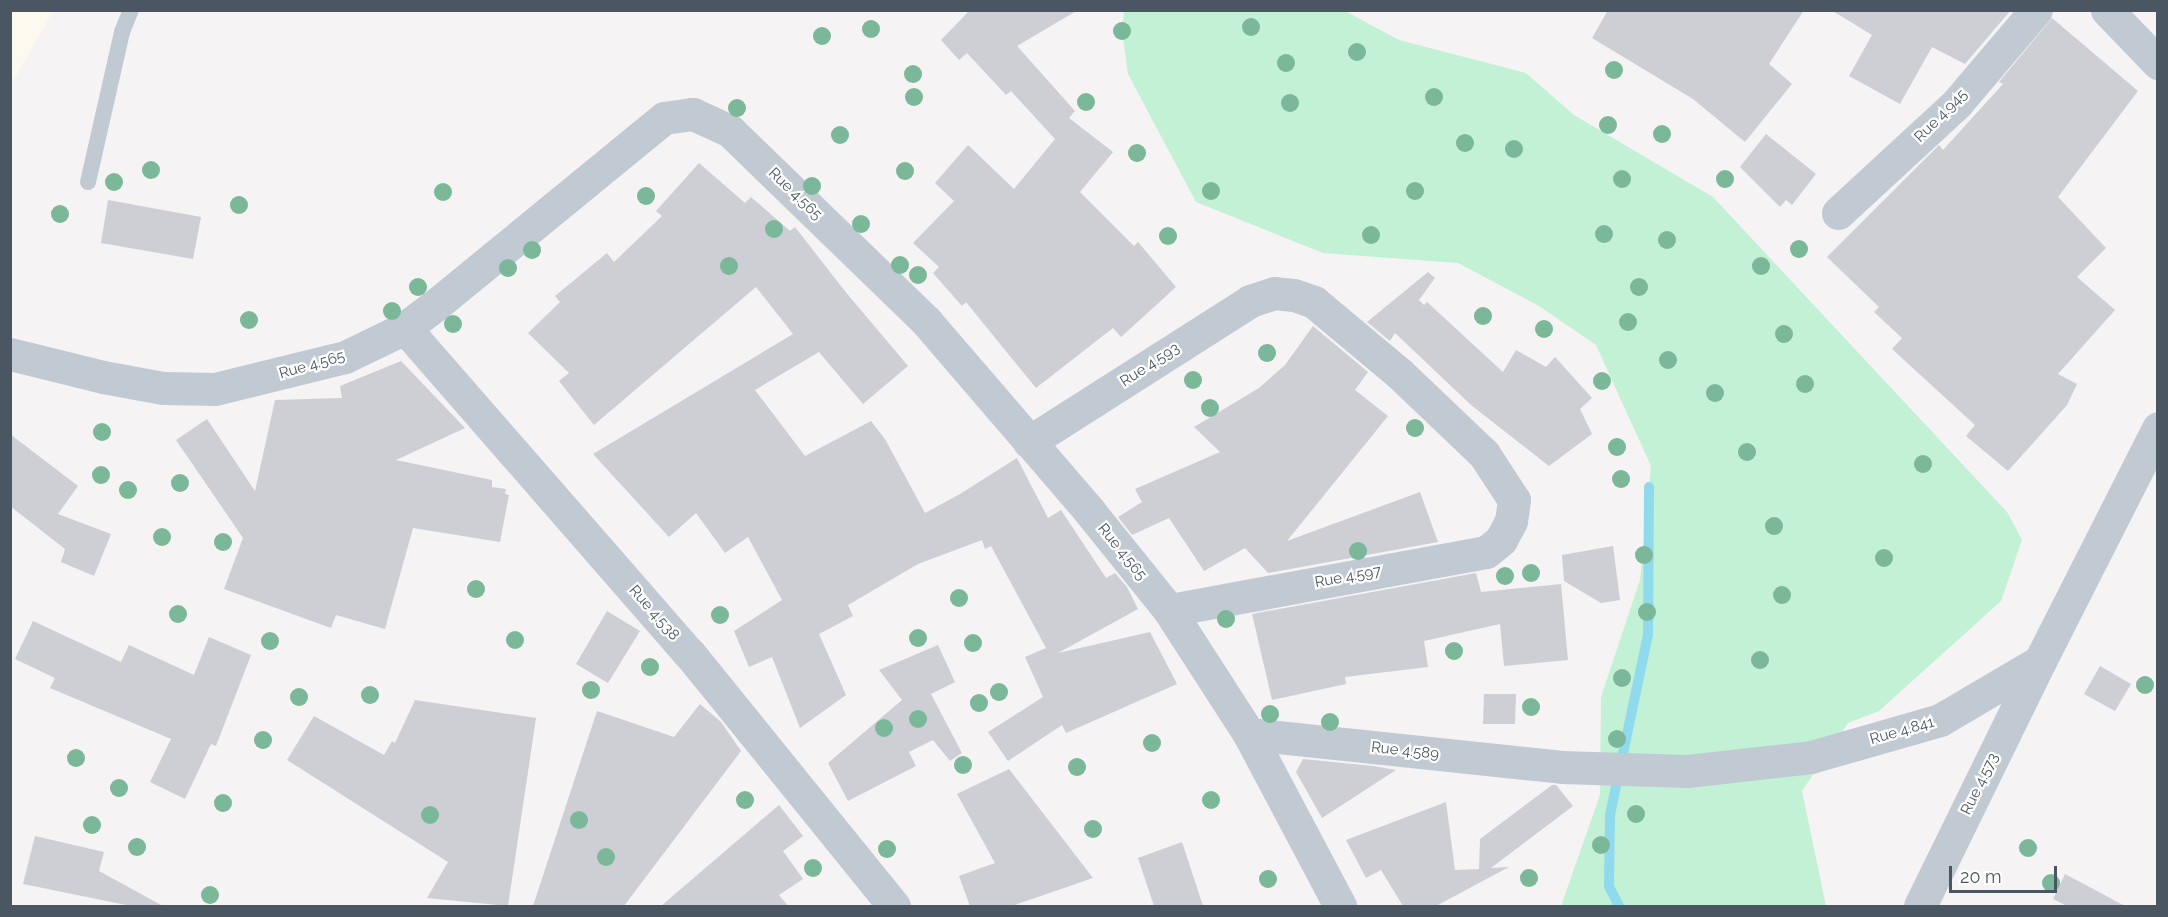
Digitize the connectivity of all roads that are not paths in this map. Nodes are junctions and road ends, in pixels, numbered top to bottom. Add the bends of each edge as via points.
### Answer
1 (130, 10) edge
2 (2036, 10) edge
3 (2107, 10) edge
4 (2157, 63) edge
5 (88, 182) dead end
6 (1838, 213) dead end
7 (405, 328) junction
8 (10, 354) edge
9 (2157, 428) edge
10 (1029, 442) junction
11 (1511, 521) joint
12 (1170, 610) junction
13 (2040, 661) junction
14 (1249, 734) junction
15 (1562, 767) joint
16 (894, 906) edge
17 (1340, 906) edge
18 (1920, 906) edge

1 - 5 lane
2 - 6 street, Rue 4.945 via 1957,102
3 - 4 street
7 - 8 street, Rue 4.565 via 345,357 215,389 163,388
7 - 10 street, Rue 4.565 via 664,118 693,114 730,131 926,321
7 - 16 street, Rue 4.538 via 689,653
9 - 13 street
10 - 11 street, Rue 4.593 via 1250,301 1274,293 1294,295 1314,302 1400,374 1484,454 1514,500
10 - 12 street, Rue 4.565
11 - 12 street, Rue 4.597 via 1501,540 1486,552
12 - 14 street, Rue 4.565
13 - 15 street, Rue 4.841 via 1940,720 1811,757 1687,771
13 - 18 street, Rue 4.573
14 - 15 street, Rue 4.589
14 - 17 street, Rue 4.565

